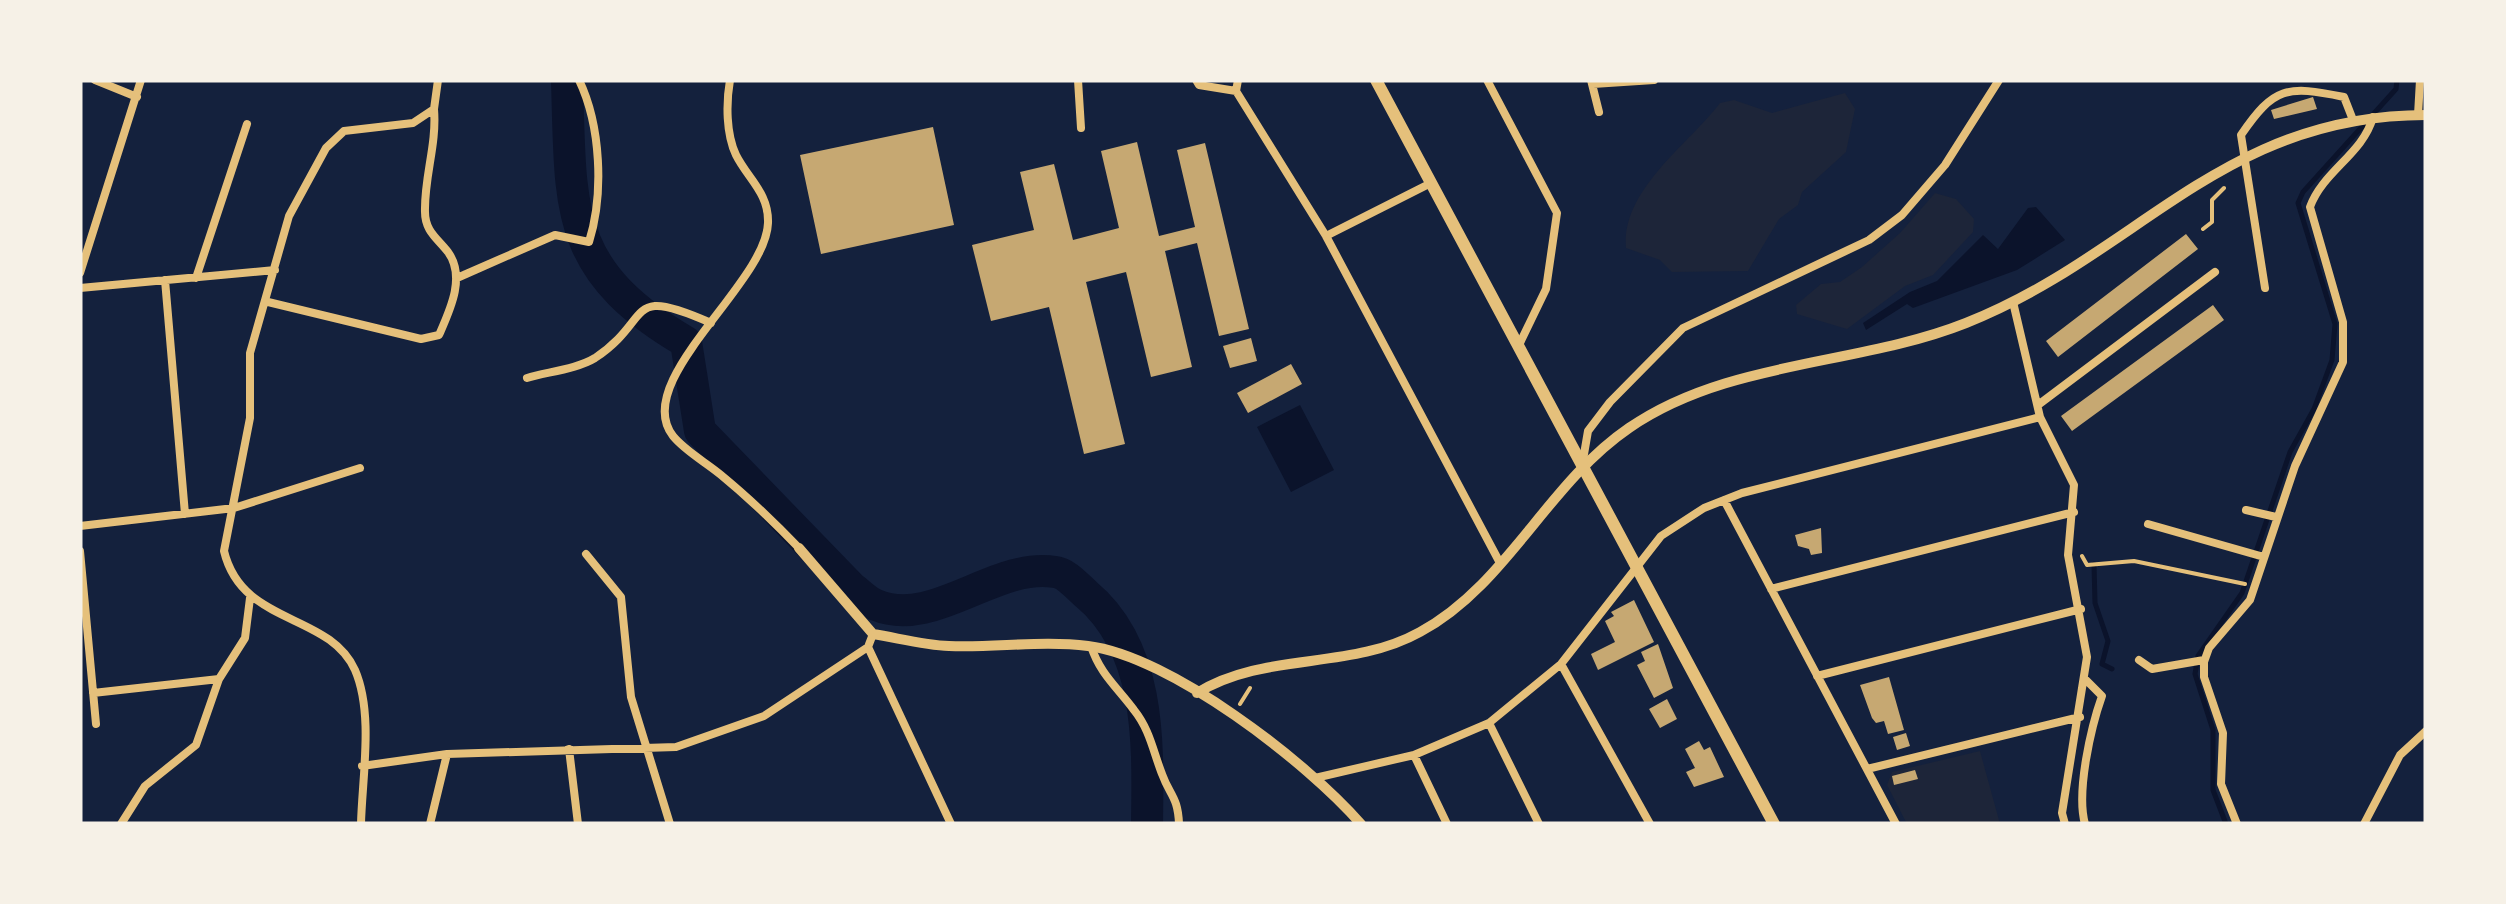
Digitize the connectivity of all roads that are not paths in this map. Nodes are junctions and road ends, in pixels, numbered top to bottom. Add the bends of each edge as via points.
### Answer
1 (96, 80) edge
2 (141, 80) edge
3 (438, 80) edge
4 (580, 80) edge
5 (730, 80) edge
6 (1078, 80) edge
7 (1196, 80) edge
8 (1238, 80) edge
9 (1376, 80) edge
10 (1487, 80) edge
11 (1654, 80) edge
12 (1999, 80) edge
13 (2420, 80) edge
14 (1592, 82) edge
15 (1236, 91) junction
16 (137, 97) junction
17 (434, 109) junction
18 (1599, 112) dead end
19 (2422, 115) edge
20 (2373, 117) junction
21 (2353, 120) junction
22 (247, 124) dead end
23 (1081, 128) dead end
24 (2241, 158) junction
25 (1432, 184) junction
26 (1326, 236) junction
27 (276, 270) junction
28 (80, 272) edge
29 (2215, 272) dead end
30 (196, 278) junction
31 (457, 278) junction
32 (165, 280) junction
33 (80, 288) edge
34 (2265, 288) dead end
35 (268, 302) junction
36 (2013, 302) junction
37 (711, 322) junction
38 (1519, 345) junction
39 (526, 378) dead end
40 (2038, 405) junction
41 (2040, 417) junction
42 (1582, 465) junction
43 (360, 468) dead end
44 (1724, 500) junction
45 (234, 508) junction
46 (2251, 511) dead end
47 (2074, 512) junction
48 (185, 514) junction
49 (2275, 516) junction
50 (2148, 524) dead end
51 (80, 526) edge
52 (800, 548) joint
53 (80, 551) edge
54 (586, 554) dead end
55 (2263, 556) junction
56 (1500, 564) junction
57 (1637, 567) junction
58 (1771, 589) junction
59 (250, 598) junction
60 (2080, 609) junction
61 (873, 634) junction
62 (1091, 646) junction
63 (868, 647) junction
64 (84, 648) edge
65 (2140, 660) dead end
66 (2204, 660) junction
67 (1561, 664) junction
68 (1817, 676) junction
69 (219, 679) junction
70 (2086, 680) junction
71 (93, 693) junction
72 (1197, 693) junction
73 (2080, 717) junction
74 (1489, 722) junction
75 (96, 724) dead end
76 (2426, 731) edge
77 (648, 745) junction
78 (569, 749) junction
79 (446, 754) junction
80 (1414, 754) junction
81 (362, 766) junction
82 (1867, 769) junction
83 (1315, 778) junction
84 (121, 824) edge
85 (361, 824) edge
86 (430, 824) edge
87 (578, 824) edge
88 (670, 824) edge
89 (951, 824) edge
90 (1179, 824) edge
91 (1362, 824) edge
92 (1446, 824) edge
93 (1540, 824) edge
94 (1650, 824) edge
95 (1774, 824) edge
96 (1896, 824) edge
97 (2065, 824) edge
98 (2085, 824) edge
99 (2237, 824) edge
100 (2364, 824) edge

1 - 16 street
2 - 16 street
3 - 17 street
4 - 31 street via 594,136 597,218 589,242 556,235
5 - 37 street via 726,103 736,154 762,191 768,222 762,248
6 - 23 street
7 - 15 street
8 - 15 street
9 - 25 main road
10 - 38 street via 1557,212 1546,289
11 - 14 street
12 - 42 street via 1945,165 1902,215 1869,240 1684,328 1588,431
13 - 19 street
14 - 18 street
15 - 26 street
16 - 28 street
17 - 27 street via 413,123 344,131 326,148 289,216
17 - 31 street via 425,211 428,230 450,256
19 - 20 street
20 - 21 street
20 - 49 street via 2363,141 2319,187 2310,207 2343,322 2344,362
21 - 24 street
21 - 24 street via 2344,97 2280,93 2264,101 2241,135
22 - 30 street
24 - 34 street
24 - 36 street
25 - 26 street
25 - 38 main road
26 - 56 street
27 - 30 street
27 - 35 street
29 - 40 street
30 - 32 street
31 - 35 street via 439,335 421,339
32 - 33 street
32 - 48 street
35 - 45 street via 250,352 250,418
36 - 40 street
36 - 42 street via 1963,324 1678,401 1631,426
37 - 39 street via 669,304 647,304 591,361
37 - 52 street via 676,372 663,407 672,435
38 - 42 main road
40 - 41 street
41 - 44 street
41 - 47 street via 2074,485
42 - 56 street
42 - 57 main road
43 - 45 street
44 - 57 street via 1661,536
44 - 58 street
45 - 48 street
45 - 59 street via 224,551 229,571
46 - 49 street
47 - 58 street
47 - 60 street via 2068,554
48 - 51 street
49 - 55 street
50 - 55 street
52 - 61 street
53 - 64 street
54 - 77 street via 621,596 631,697
55 - 66 street via 2250,600
56 - 72 street via 1453,613 1378,651 1254,668
57 - 67 street
57 - 95 main road
58 - 68 street
59 - 69 street via 245,638
59 - 81 street via 342,648 356,673 364,720
60 - 68 street
60 - 70 street
61 - 62 street via 947,646
61 - 63 street
62 - 72 street via 1139,659
62 - 90 street via 1100,671 1156,746 1162,775 1178,800
63 - 77 street via 764,716 676,747
63 - 89 street
64 - 71 street
65 - 66 street via 2152,669
66 - 99 street via 2223,733 2221,784
67 - 74 street
67 - 94 street
68 - 82 street
69 - 71 street
69 - 84 street via 196,745 145,786
70 - 73 street
70 - 98 street via 2102,696 2090,742
71 - 75 street
72 - 83 street
73 - 82 street
73 - 97 street
74 - 80 street
74 - 93 street
76 - 100 street via 2400,754
77 - 78 street
77 - 88 street
78 - 79 street
78 - 87 street
79 - 81 street
79 - 86 street
80 - 83 street
80 - 92 street
81 - 85 street
82 - 96 street
83 - 91 street

